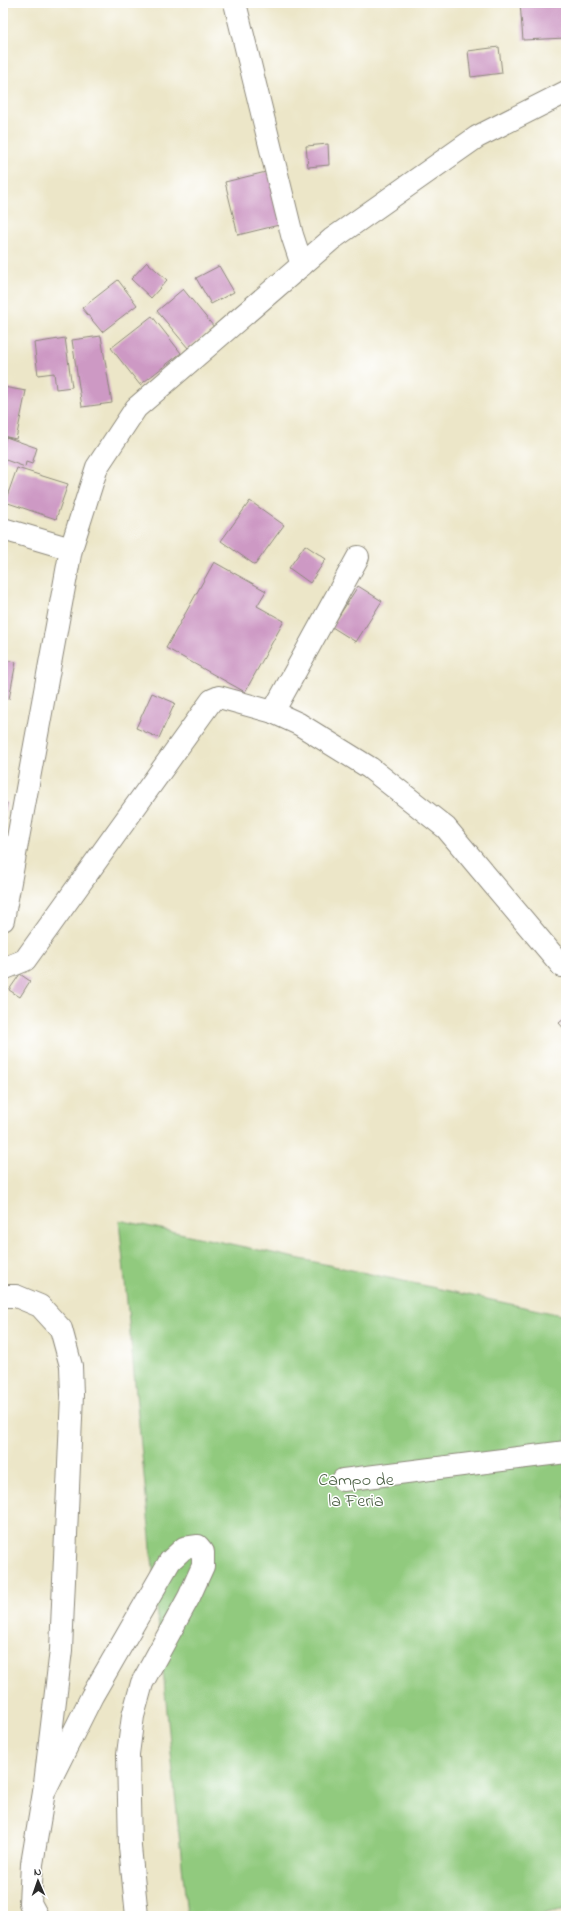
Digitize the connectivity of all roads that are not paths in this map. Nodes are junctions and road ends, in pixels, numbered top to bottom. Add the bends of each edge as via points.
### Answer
1 (235, 3) edge
2 (566, 92) edge
3 (302, 265) junction
4 (3, 530) edge
5 (71, 549) junction
6 (358, 557) dead end
7 (272, 712) junction
8 (4, 910) edge
9 (562, 966) dead end
10 (3, 969) edge
11 (3, 1296) edge
12 (566, 1452) edge
13 (343, 1480) dead end
14 (44, 1792) junction
15 (37, 1916) edge
16 (136, 1916) edge

1 - 3 street via 292,235
2 - 3 street via 477,137 332,239
3 - 5 street via 136,408 97,466
4 - 5 street
5 - 8 street
6 - 7 street
7 - 9 street via 299,724 370,768 446,828
7 - 10 street via 227,698 219,697 212,700 25,960
11 - 14 street via 16,1296 40,1306 61,1329 71,1366 72,1396 61,1650
12 - 13 street
14 - 15 street via 32,1864 30,1903
14 - 16 street via 92,1696 170,1561 184,1548 198,1546 203,1552 203,1566 142,1683 133,1716 128,1754 130,1847

